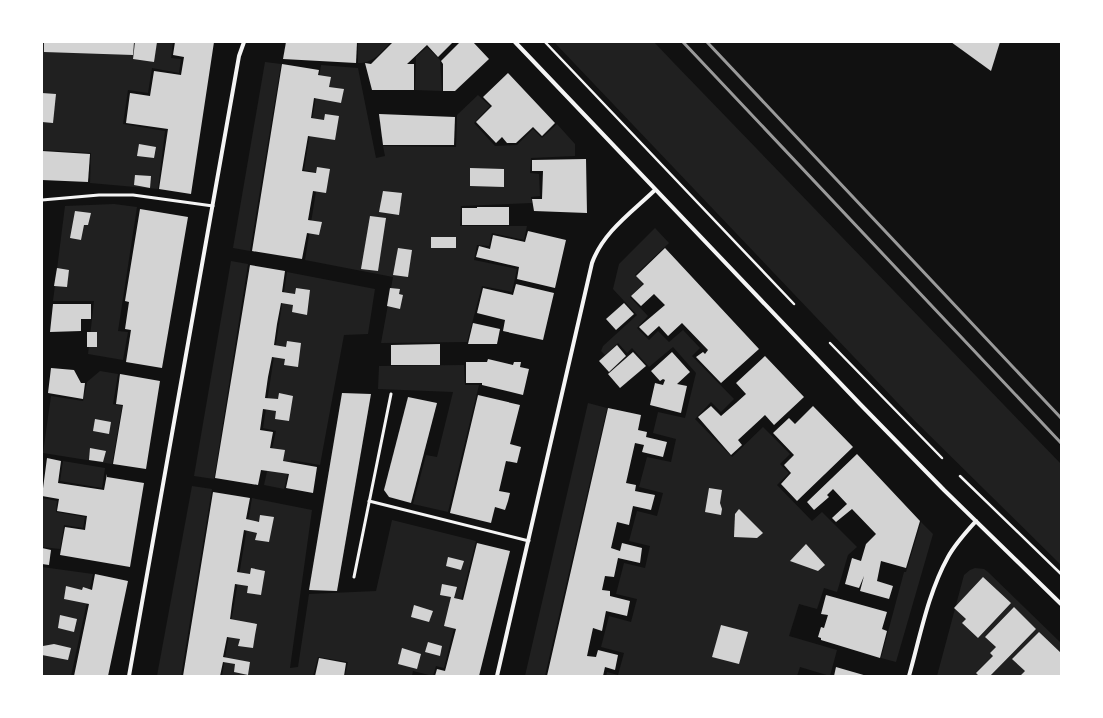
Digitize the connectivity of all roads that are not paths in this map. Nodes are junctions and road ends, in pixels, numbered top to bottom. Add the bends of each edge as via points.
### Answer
1 (244, 42) edge
2 (515, 42) edge
3 (655, 190) junction
4 (42, 200) edge
5 (213, 206) junction
6 (391, 394) dead end
7 (369, 501) junction
8 (976, 521) junction
9 (529, 541) junction
10 (354, 577) dead end
11 (1061, 604) edge
12 (129, 676) edge
13 (497, 676) edge
14 (909, 676) edge

1 - 5 street via 239,56
2 - 3 street
3 - 8 street
3 - 9 street via 606,237 592,263
4 - 5 lane via 133,195
5 - 12 street
6 - 7 lane
7 - 9 lane
7 - 10 lane
8 - 11 street
8 - 14 street via 955,545 942,568 934,587
9 - 13 street

